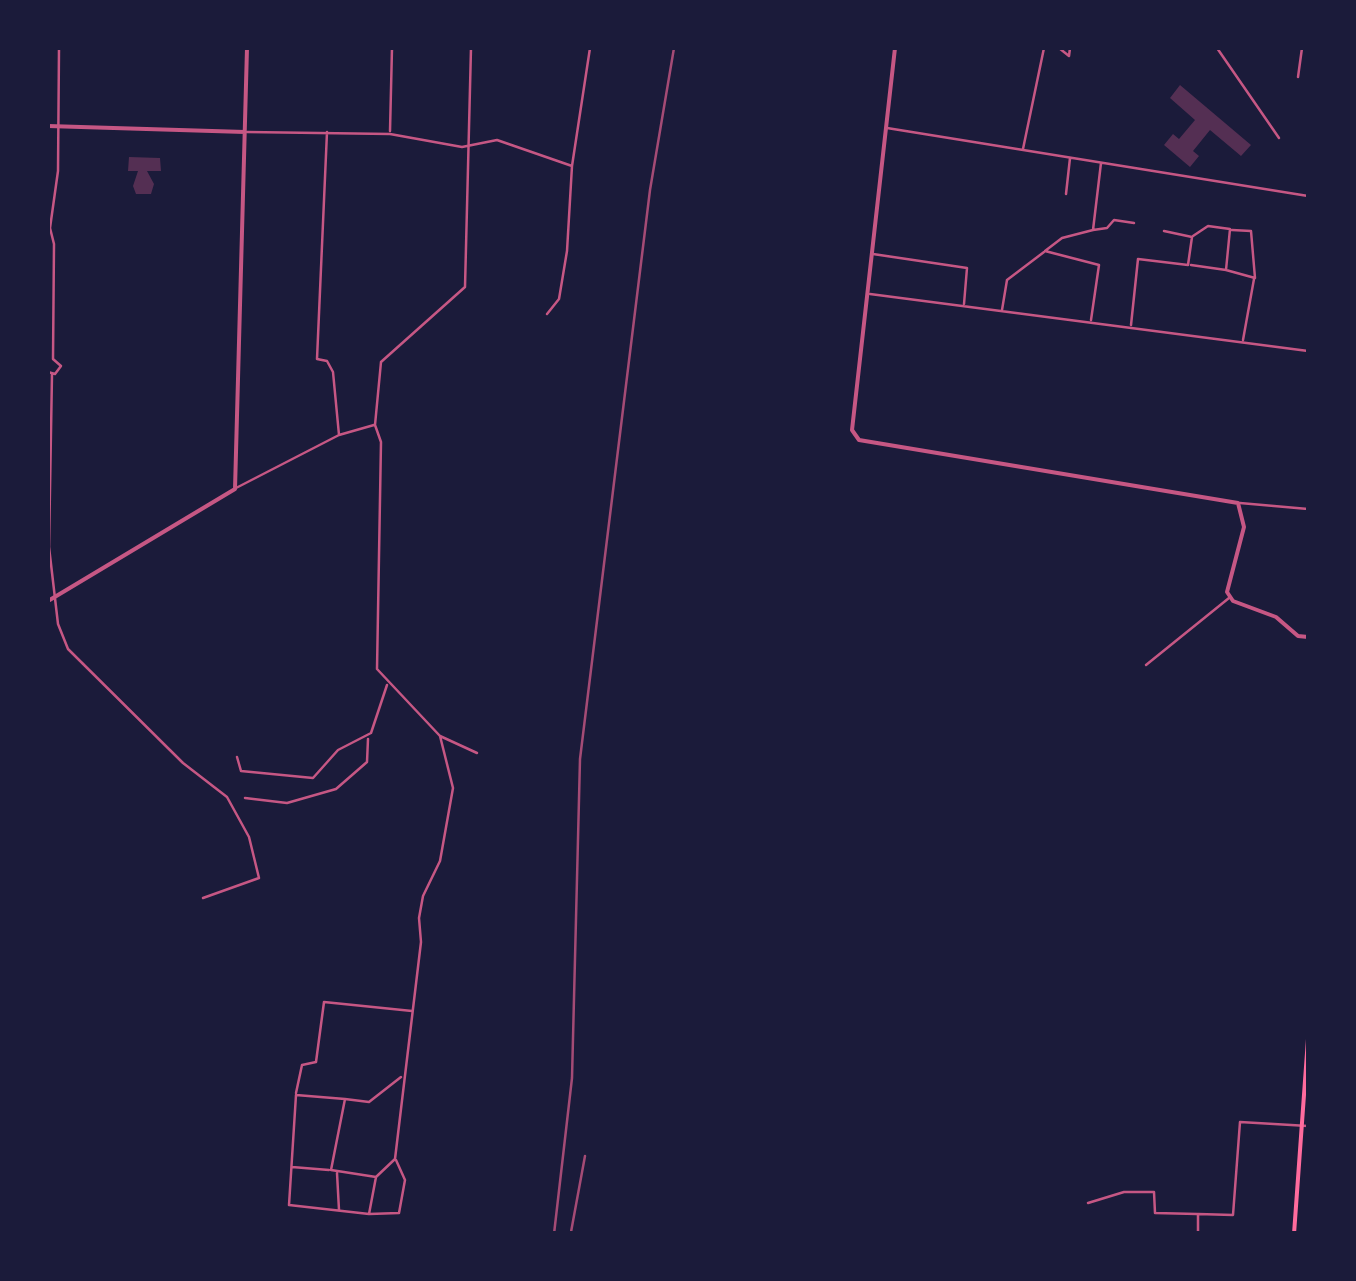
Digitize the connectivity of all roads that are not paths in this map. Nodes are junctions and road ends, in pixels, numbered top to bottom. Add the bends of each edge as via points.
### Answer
1 (59, 48) edge
2 (247, 48) edge
3 (392, 48) edge
4 (471, 48) edge
5 (590, 48) edge
6 (895, 48) edge
7 (1044, 48) edge
8 (1059, 48) edge
9 (1070, 48) edge
10 (1217, 48) edge
11 (1302, 48) edge
12 (1298, 77) dead end
13 (48, 126) edge
14 (58, 126) junction
15 (887, 128) junction
16 (246, 132) junction
17 (326, 132) junction
18 (390, 134) junction
19 (1279, 138) dead end
20 (469, 145) junction
21 (1022, 149) junction
22 (1070, 156) junction
23 (1102, 163) junction
24 (572, 166) junction
25 (1066, 194) dead end
26 (1308, 196) edge
27 (1134, 223) dead end
28 (1093, 230) junction
29 (1230, 230) junction
30 (1164, 231) dead end
31 (1192, 236) junction
32 (1046, 251) junction
33 (872, 254) junction
34 (1188, 265) junction
35 (1226, 270) junction
36 (1255, 278) junction
37 (868, 294) junction
38 (964, 306) junction
39 (1002, 311) junction
40 (547, 314) dead end
41 (1091, 322) junction
42 (1130, 328) junction
43 (48, 333) edge
44 (54, 333) junction
45 (1243, 342) junction
46 (1308, 351) edge
47 (53, 359) junction
48 (48, 362) edge
49 (50, 373) edge
50 (375, 425) junction
51 (340, 434) junction
52 (235, 489) junction
53 (1238, 503) junction
54 (1308, 509) edge
55 (1230, 596) junction
56 (54, 597) junction
57 (48, 601) edge
58 (1308, 638) edge
59 (1146, 666) dead end
60 (387, 684) junction
61 (440, 736) junction
62 (367, 738) junction
63 (477, 753) dead end
64 (237, 756) dead end
65 (245, 798) dead end
66 (203, 898) dead end
67 (412, 1012) junction
68 (1308, 1039) edge
69 (402, 1076) junction
70 (296, 1095) junction
71 (345, 1098) junction
72 (1306, 1126) edge
73 (395, 1159) junction
74 (290, 1167) junction
75 (330, 1170) junction
76 (337, 1170) junction
77 (376, 1177) junction
78 (1088, 1203) dead end
79 (339, 1211) junction
80 (369, 1214) junction
81 (1198, 1214) junction
82 (1198, 1234) edge
83 (1294, 1234) edge

1 - 14 street
2 - 16 street
3 - 18 street
4 - 20 street
5 - 24 street
6 - 15 street
7 - 21 street
8 - 9 street via 1070,56
10 - 19 street
11 - 12 street
13 - 14 street
14 - 16 street
14 - 44 street via 50,214
15 - 21 street
15 - 33 street
16 - 17 street
16 - 52 street
17 - 18 street
17 - 51 street via 317,359 334,372
18 - 20 street
20 - 24 street via 504,141
20 - 50 street via 465,287 381,362
21 - 22 street
22 - 23 street
22 - 25 street
23 - 26 street
23 - 28 street
24 - 40 street via 559,299
27 - 28 street via 1114,220
28 - 32 street via 1062,238
29 - 31 street via 1208,226
29 - 35 street
29 - 36 street via 1251,231
30 - 31 street
31 - 34 street
32 - 39 street via 1008,280
32 - 41 street via 1099,266
33 - 37 street
33 - 38 street via 968,268
34 - 35 street
34 - 42 street via 1138,259
35 - 36 street
36 - 45 street
37 - 38 street
37 - 53 street via 852,430 859,440
38 - 39 street
39 - 41 street
41 - 42 street
42 - 45 street
43 - 44 street
44 - 47 street
45 - 46 street
47 - 48 street
47 - 49 street via 60,366
49 - 56 street
50 - 51 street
50 - 60 street via 381,436 378,669
51 - 52 street
52 - 56 street
53 - 54 street
53 - 55 street via 1244,527 1228,580
55 - 58 street
55 - 59 street
56 - 57 street
56 - 66 street via 68,650 227,797 249,837 259,878
60 - 61 street
60 - 62 street
61 - 63 street
61 - 67 street via 453,788 440,860 419,918
62 - 64 street via 338,750 308,779 240,772
62 - 65 street via 367,762 336,789 287,802
67 - 69 street
67 - 70 street via 324,1002 316,1062 302,1065
68 - 72 main road
69 - 71 street via 369,1102
69 - 73 street
70 - 71 street
70 - 74 street
71 - 75 street
72 - 81 street via 1240,1122 1232,1215
72 - 83 main road
73 - 77 street
73 - 80 street via 404,1174 401,1212
74 - 75 street
74 - 79 street via 291,1208
75 - 76 street
76 - 77 street
76 - 79 street
77 - 80 street
78 - 81 street via 1154,1192 1154,1213
79 - 80 street
81 - 82 street

